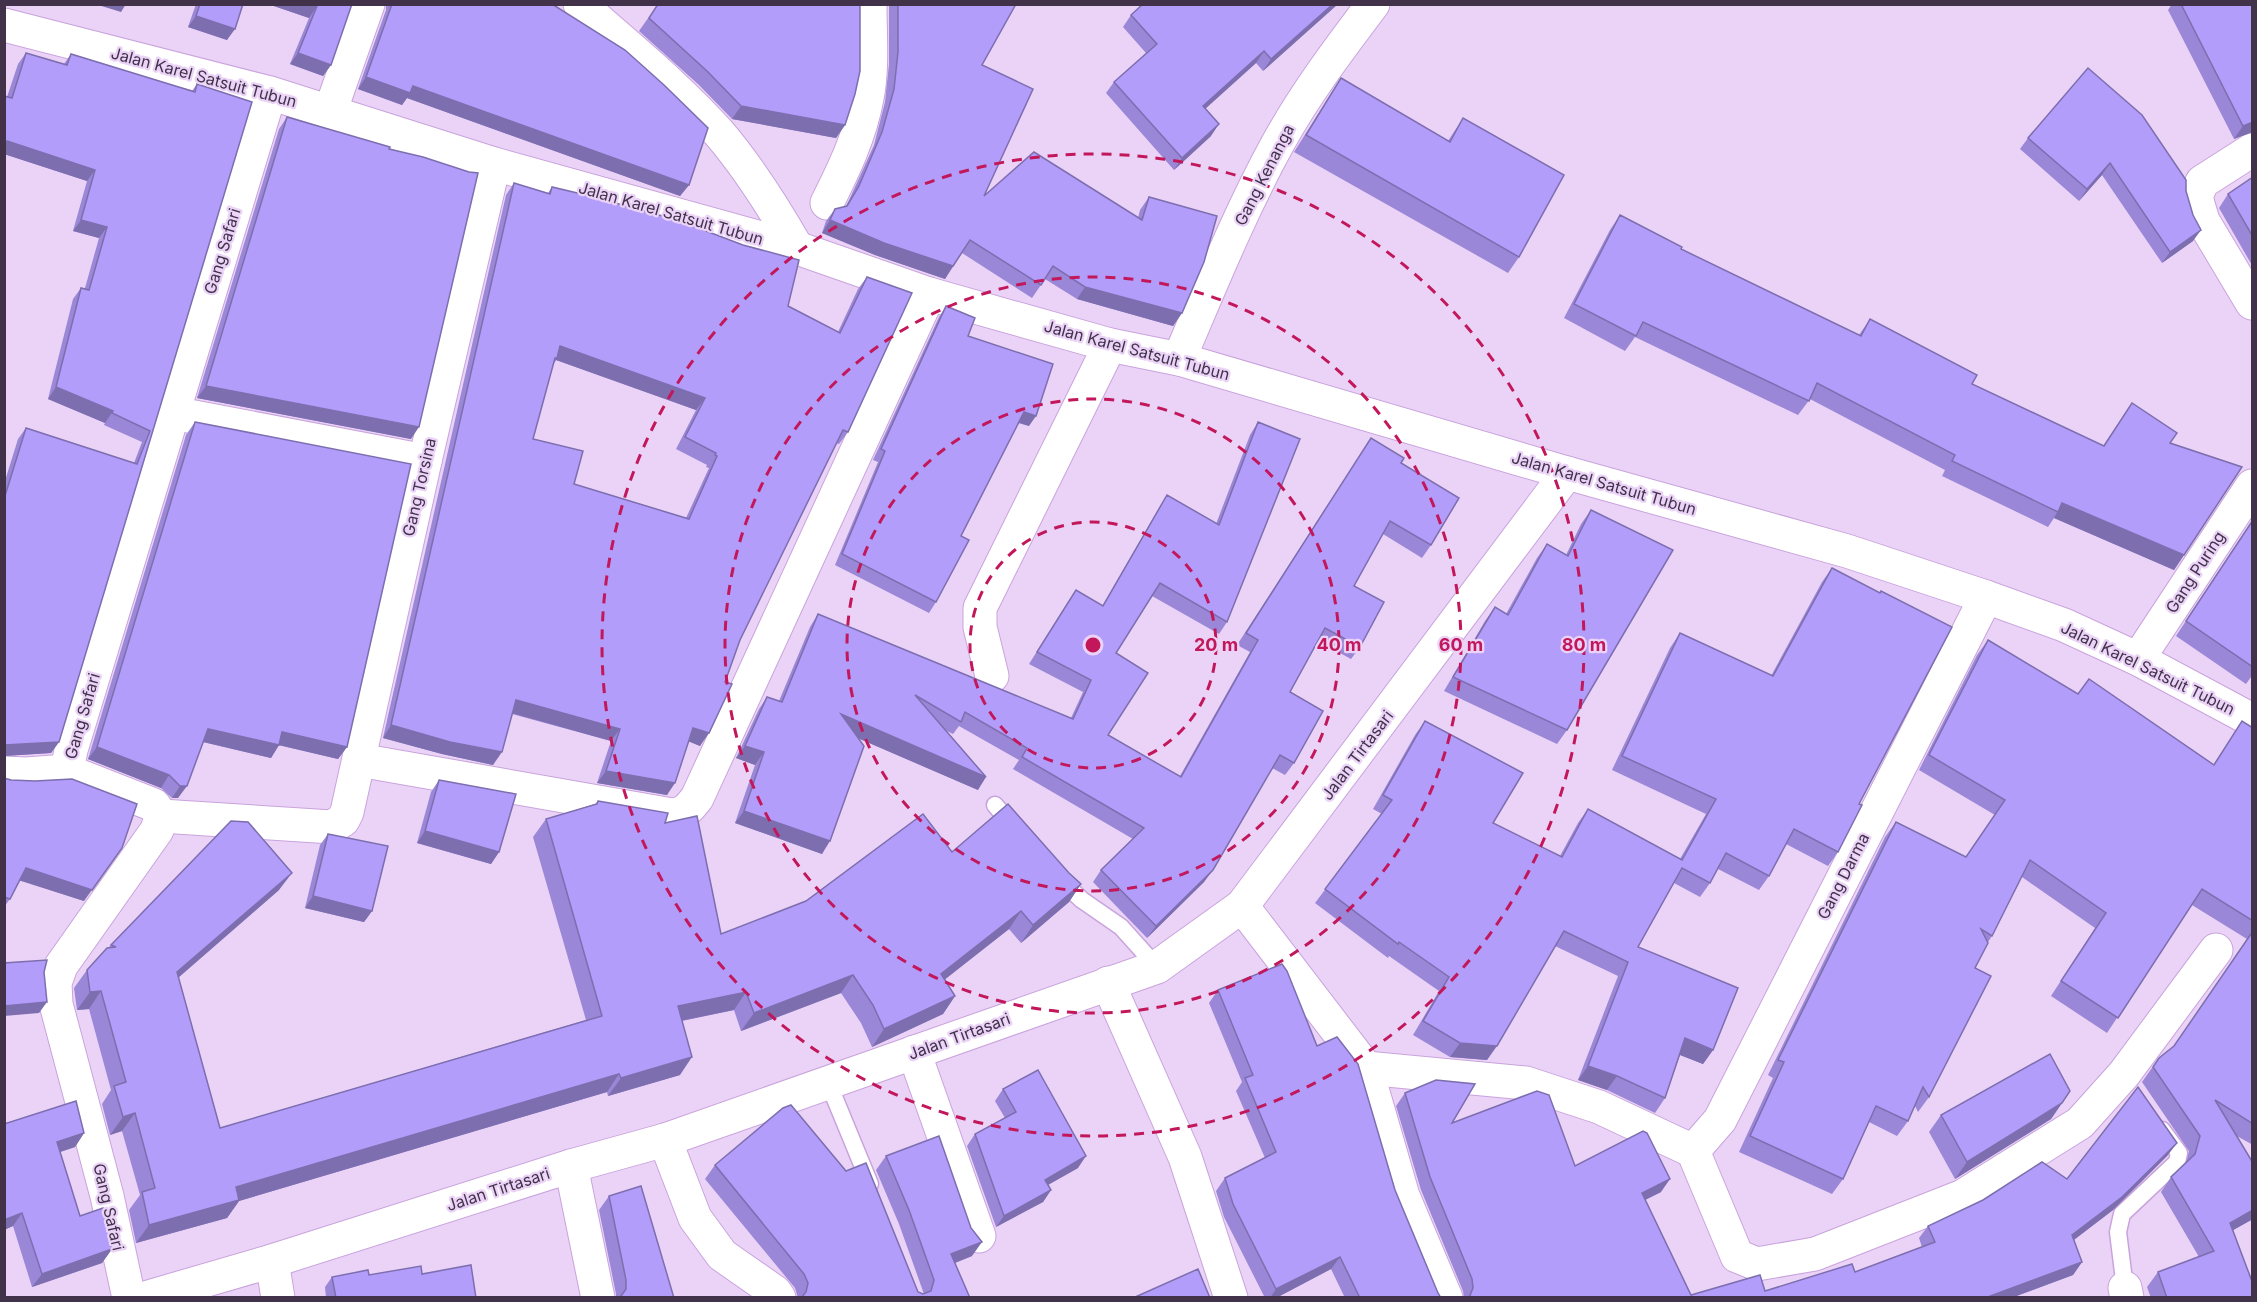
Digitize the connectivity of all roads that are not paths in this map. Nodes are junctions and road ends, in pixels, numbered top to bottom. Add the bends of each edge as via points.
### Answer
1 (368, 4) edge
2 (580, 4) edge
3 (870, 4) edge
4 (1373, 4) edge
5 (4, 25) edge
6 (270, 93) junction
7 (330, 112) junction
8 (2253, 150) edge
9 (494, 164) junction
10 (803, 250) junction
11 (929, 294) junction
12 (2253, 303) edge
13 (1110, 345) junction
14 (1179, 359) junction
15 (173, 413) junction
16 (425, 461) junction
17 (1567, 473) junction
18 (2253, 486) edge
19 (1986, 597) junction
20 (2138, 659) junction
21 (992, 675) dead end
22 (2253, 720) edge
23 (359, 760) junction
24 (67, 771) junction
25 (4, 773) edge
26 (995, 804) dead end
27 (161, 816) junction
28 (1026, 840) edge
29 (1048, 866) edge
30 (1242, 906) junction
31 (2217, 950) dead end
32 (1157, 967) junction
33 (1108, 983) junction
34 (914, 1052) junction
35 (1366, 1068) junction
36 (828, 1082) junction
37 (2151, 1113) edge
38 (665, 1140) junction
39 (1693, 1151) junction
40 (571, 1166) junction
41 (876, 1196) edge
42 (979, 1236) edge
43 (272, 1261) junction
44 (2126, 1293) edge
45 (129, 1298) edge
46 (145, 1298) edge
47 (278, 1298) edge
48 (598, 1298) edge
49 (779, 1298) edge
50 (1231, 1298) edge
51 (1446, 1298) edge

1 - 7 street
2 - 10 street via 719,134
3 - 10 street via 867,97 855,143
4 - 14 street, Gang Kenanga via 1311,89 1277,144
5 - 6 street, Jalan Karel Satsuit Tubun
6 - 7 street, Jalan Karel Satsuit Tubun
6 - 15 street, Gang Safari
7 - 9 street, Jalan Karel Satsuit Tubun
8 - 12 street via 2202,182 2196,197 2203,221
9 - 10 street, Jalan Karel Satsuit Tubun
9 - 16 street, Gang Torsina
10 - 11 street, Jalan Karel Satsuit Tubun
11 - 13 street, Jalan Karel Satsuit Tubun
11 - 23 street via 697,798 687,811 672,815
13 - 14 street, Jalan Karel Satsuit Tubun
13 - 21 street via 980,608 980,627
14 - 17 street, Jalan Karel Satsuit Tubun
15 - 16 street
15 - 24 street, Gang Safari
16 - 23 street, Gang Torsina
17 - 19 street, Jalan Karel Satsuit Tubun via 1847,551
17 - 30 street, Jalan Tirtasari
18 - 20 street, Gang Puring
19 - 20 street, Jalan Karel Satsuit Tubun via 2064,625
19 - 39 street, Gang Darma via 1720,1120
20 - 22 street, Jalan Karel Satsuit Tubun
23 - 27 street, Gang Torsina via 347,812 332,827
24 - 25 street
24 - 27 street, Gang Safari via 154,806
26 - 28 lane
27 - 45 street, Gang Safari via 158,830 61,966 55,983 56,1004 107,1196
29 - 32 lane via 1082,900 1121,927
30 - 32 street, Jalan Tirtasari
30 - 35 street
31 - 39 street via 2128,1079 2080,1123 1963,1196 1815,1254 1757,1264 1737,1256
32 - 33 street, Jalan Tirtasari
33 - 34 street, Jalan Tirtasari
33 - 50 street via 1185,1157
34 - 36 street, Jalan Tirtasari
34 - 42 street
35 - 39 street via 1527,1083 1599,1107
35 - 51 street via 1403,1196
36 - 38 street, Jalan Tirtasari
36 - 41 lane
37 - 44 lane via 2179,1153 2177,1162 2122,1214 2118,1232
38 - 40 street, Jalan Tirtasari
38 - 49 street via 695,1218 722,1255
40 - 43 street, Jalan Tirtasari
40 - 48 street
43 - 46 street, Jalan Tirtasari
43 - 47 street

